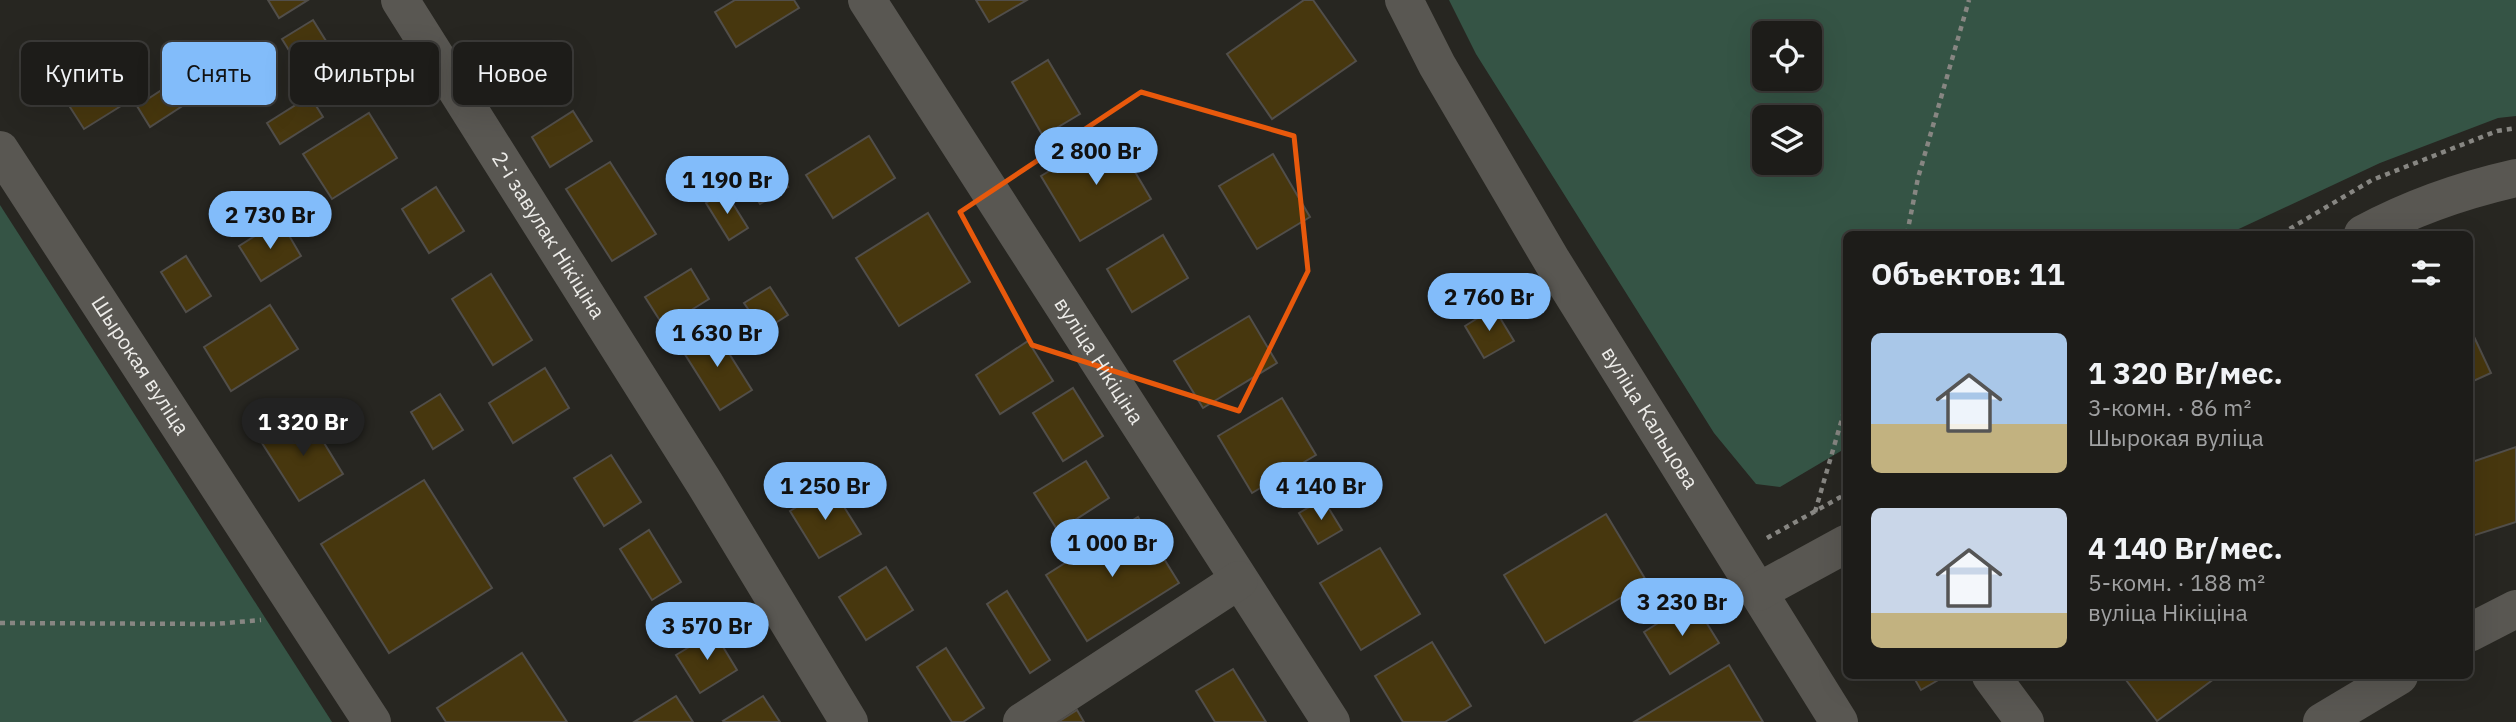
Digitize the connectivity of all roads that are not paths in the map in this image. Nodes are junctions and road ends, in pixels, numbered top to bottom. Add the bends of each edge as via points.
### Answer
1 (400, 0) edge
2 (867, 0) edge
3 (1404, 0) edge
4 (0, 150) edge
5 (2516, 178) edge
6 (2368, 231) edge
7 (1843, 546) edge
8 (1239, 580) junction
9 (1758, 592) junction
10 (2516, 609) edge
11 (2473, 631) edge
12 (1994, 679) edge
13 (2394, 679) edge
14 (372, 722) edge
15 (849, 722) edge
16 (1022, 722) edge
17 (1331, 722) edge
18 (1839, 722) edge
19 (2025, 722) edge
20 (2322, 722) edge

1 - 15 street, 2-і завулак Нікіціна via 698,472
2 - 8 street, вуліца Нікіціна
3 - 9 street, вуліца Кальцова via 1552,261
4 - 14 street, Шырокая вуліца
5 - 6 street via 2471,188
7 - 9 street
8 - 16 street
8 - 17 street, вуліца Нікіціна
9 - 18 street, вуліца Кальцова
10 - 11 street
12 - 19 street
13 - 20 street

